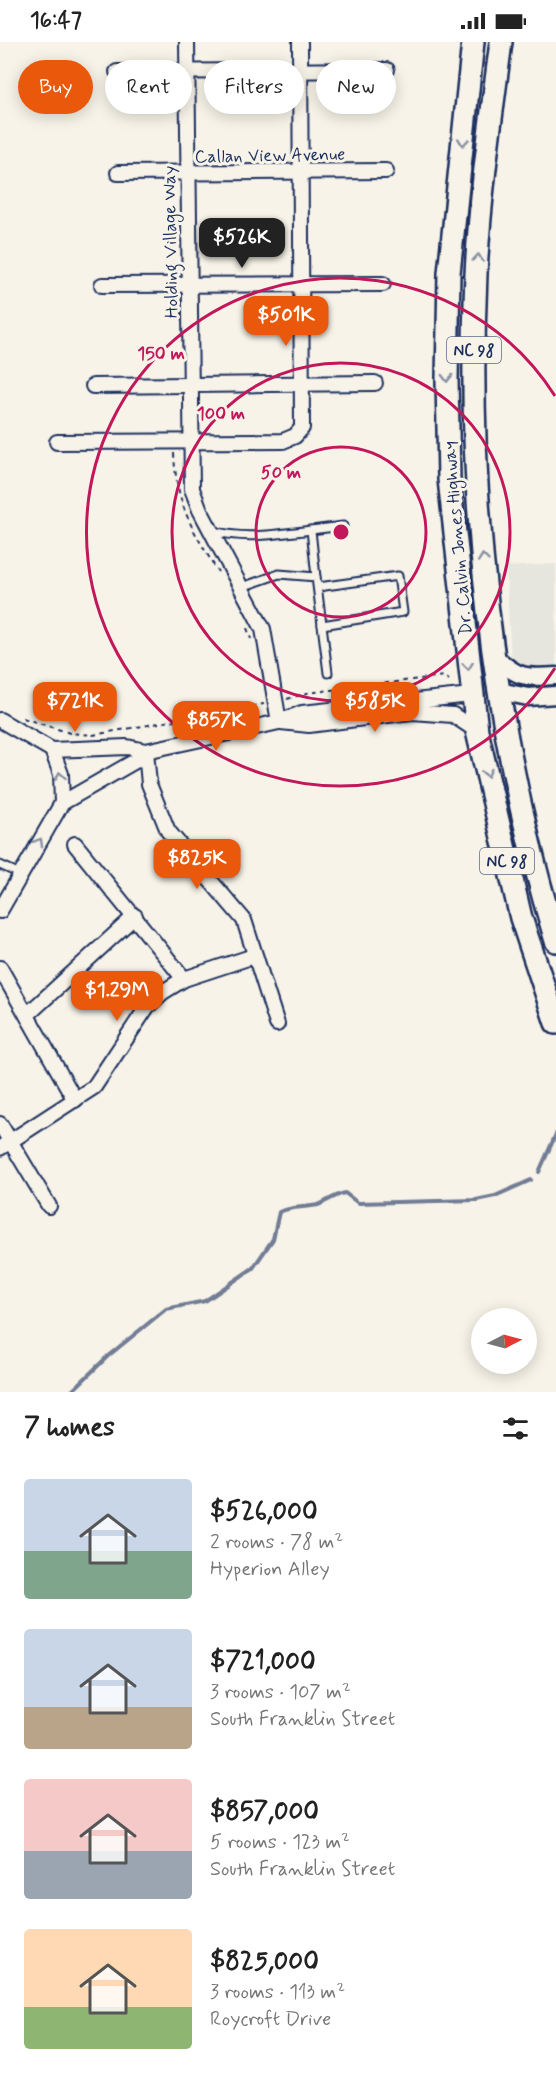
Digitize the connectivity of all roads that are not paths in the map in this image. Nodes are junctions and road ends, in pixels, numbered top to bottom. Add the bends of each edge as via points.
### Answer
1 (187, 42) edge
2 (300, 42) edge
3 (473, 42) edge
4 (501, 42) edge
5 (188, 60) edge
6 (300, 60) edge
7 (188, 114) edge
8 (300, 114) edge
9 (386, 171) dead end
10 (118, 173) dead end
11 (300, 173) junction
12 (188, 174) junction
13 (449, 273) junction
14 (189, 284) junction
15 (383, 284) dead end
16 (102, 285) dead end
17 (300, 285) junction
18 (375, 383) dead end
19 (302, 384) junction
20 (189, 385) junction
21 (93, 386) dead end
22 (57, 442) dead end
23 (190, 442) junction
24 (476, 471) junction
25 (343, 526) dead end
26 (210, 530) junction
27 (311, 530) junction
28 (233, 536) junction
29 (222, 551) junction
30 (458, 567) junction
31 (316, 577) junction
32 (242, 587) junction
33 (318, 587) junction
34 (322, 624) junction
35 (495, 657) junction
36 (328, 673) dead end
37 (556, 676) edge
38 (499, 691) junction
39 (471, 695) junction
40 (556, 695) edge
41 (0, 720) edge
42 (279, 722) junction
43 (477, 731) junction
44 (52, 750) junction
45 (146, 751) junction
46 (62, 803) junction
47 (526, 837) junction
48 (75, 844) dead end
49 (0, 865) edge
50 (20, 874) junction
51 (0, 911) edge
52 (135, 916) junction
53 (556, 941) edge
54 (254, 956) junction
55 (0, 969) edge
56 (184, 979) junction
57 (27, 1015) junction
58 (556, 1023) edge
59 (277, 1024) dead end
60 (75, 1100) junction
61 (0, 1124) edge
62 (5, 1145) edge
63 (49, 1206) dead end

1 - 5 street, Holding Village Way
2 - 6 street
3 -> 13 highway, Dr. Calvin Jones Highway / NC 98
24 -> 4 highway, Dr. Calvin Jones Highway / NC 98 via 476,272
7 - 12 street, Holding Village Way
8 - 11 street
9 - 11 street, Callan View Avenue
10 - 12 street, Callan View Avenue
11 - 12 street, Callan View Avenue
11 - 17 street
12 - 14 street, Holding Village Way
13 - 24 highway via 460,273 464,284 467,449
13 -> 30 highway, Dr. Calvin Jones Highway / NC 98 via 449,479
14 - 16 street
14 - 17 street
14 - 20 street, Holding Village Way
15 - 17 street
17 - 19 street
18 - 19 street
19 - 20 street
19 - 23 street via 302,428 295,436 283,441
20 - 21 street
20 - 23 street, Holding Village Way
22 - 23 street
23 - 26 street, Holding Village Way via 192,489
35 -> 24 highway, Dr. Calvin Jones Highway / NC 98
25 - 27 lane
26 - 28 lane
26 - 29 street, Holding Village Way
27 - 28 lane
27 - 31 lane
28 - 29 lane
29 - 32 street, Holding Village Way
30 - 38 highway via 470,575 480,645 488,676
30 -> 39 highway, Dr. Calvin Jones Highway / NC 98
31 - 32 lane via 279,574
31 - 33 lane
32 - 42 street, Holding Village Way via 263,629
33 - 34 lane
33 - 34 lane via 398,576 403,612
34 - 36 lane
35 - 37 street via 512,673 527,678
35 - 38 highway, Dr. Calvin Jones Highway / NC 98
38 - 40 street via 528,697
38 - 47 highway, Dr. Calvin Jones Highway / NC 98
39 - 42 street via 302,713
39 - 43 highway, Dr. Calvin Jones Highway / NC 98
39 - 47 highway via 494,732 510,807
41 - 44 street
42 - 43 street via 309,725 412,712 453,715
42 - 45 street
43 -> 58 highway, Dr. Calvin Jones Highway / NC 98 via 521,918
44 - 45 street via 127,747
46 -> 44 street via 61,774
45 - 46 street
45 - 54 street via 149,784 168,831 244,920
50 -> 46 street
47 - 53 highway, Dr. Calvin Jones Highway / NC 98
48 - 52 street
49 - 50 lane
50 - 51 street
52 - 56 street
52 - 57 street
54 - 56 street
54 - 59 street
55 - 57 street
56 - 60 street via 147,1006 94,1087
57 - 60 street
60 - 62 street
61 - 62 street
62 - 63 street

